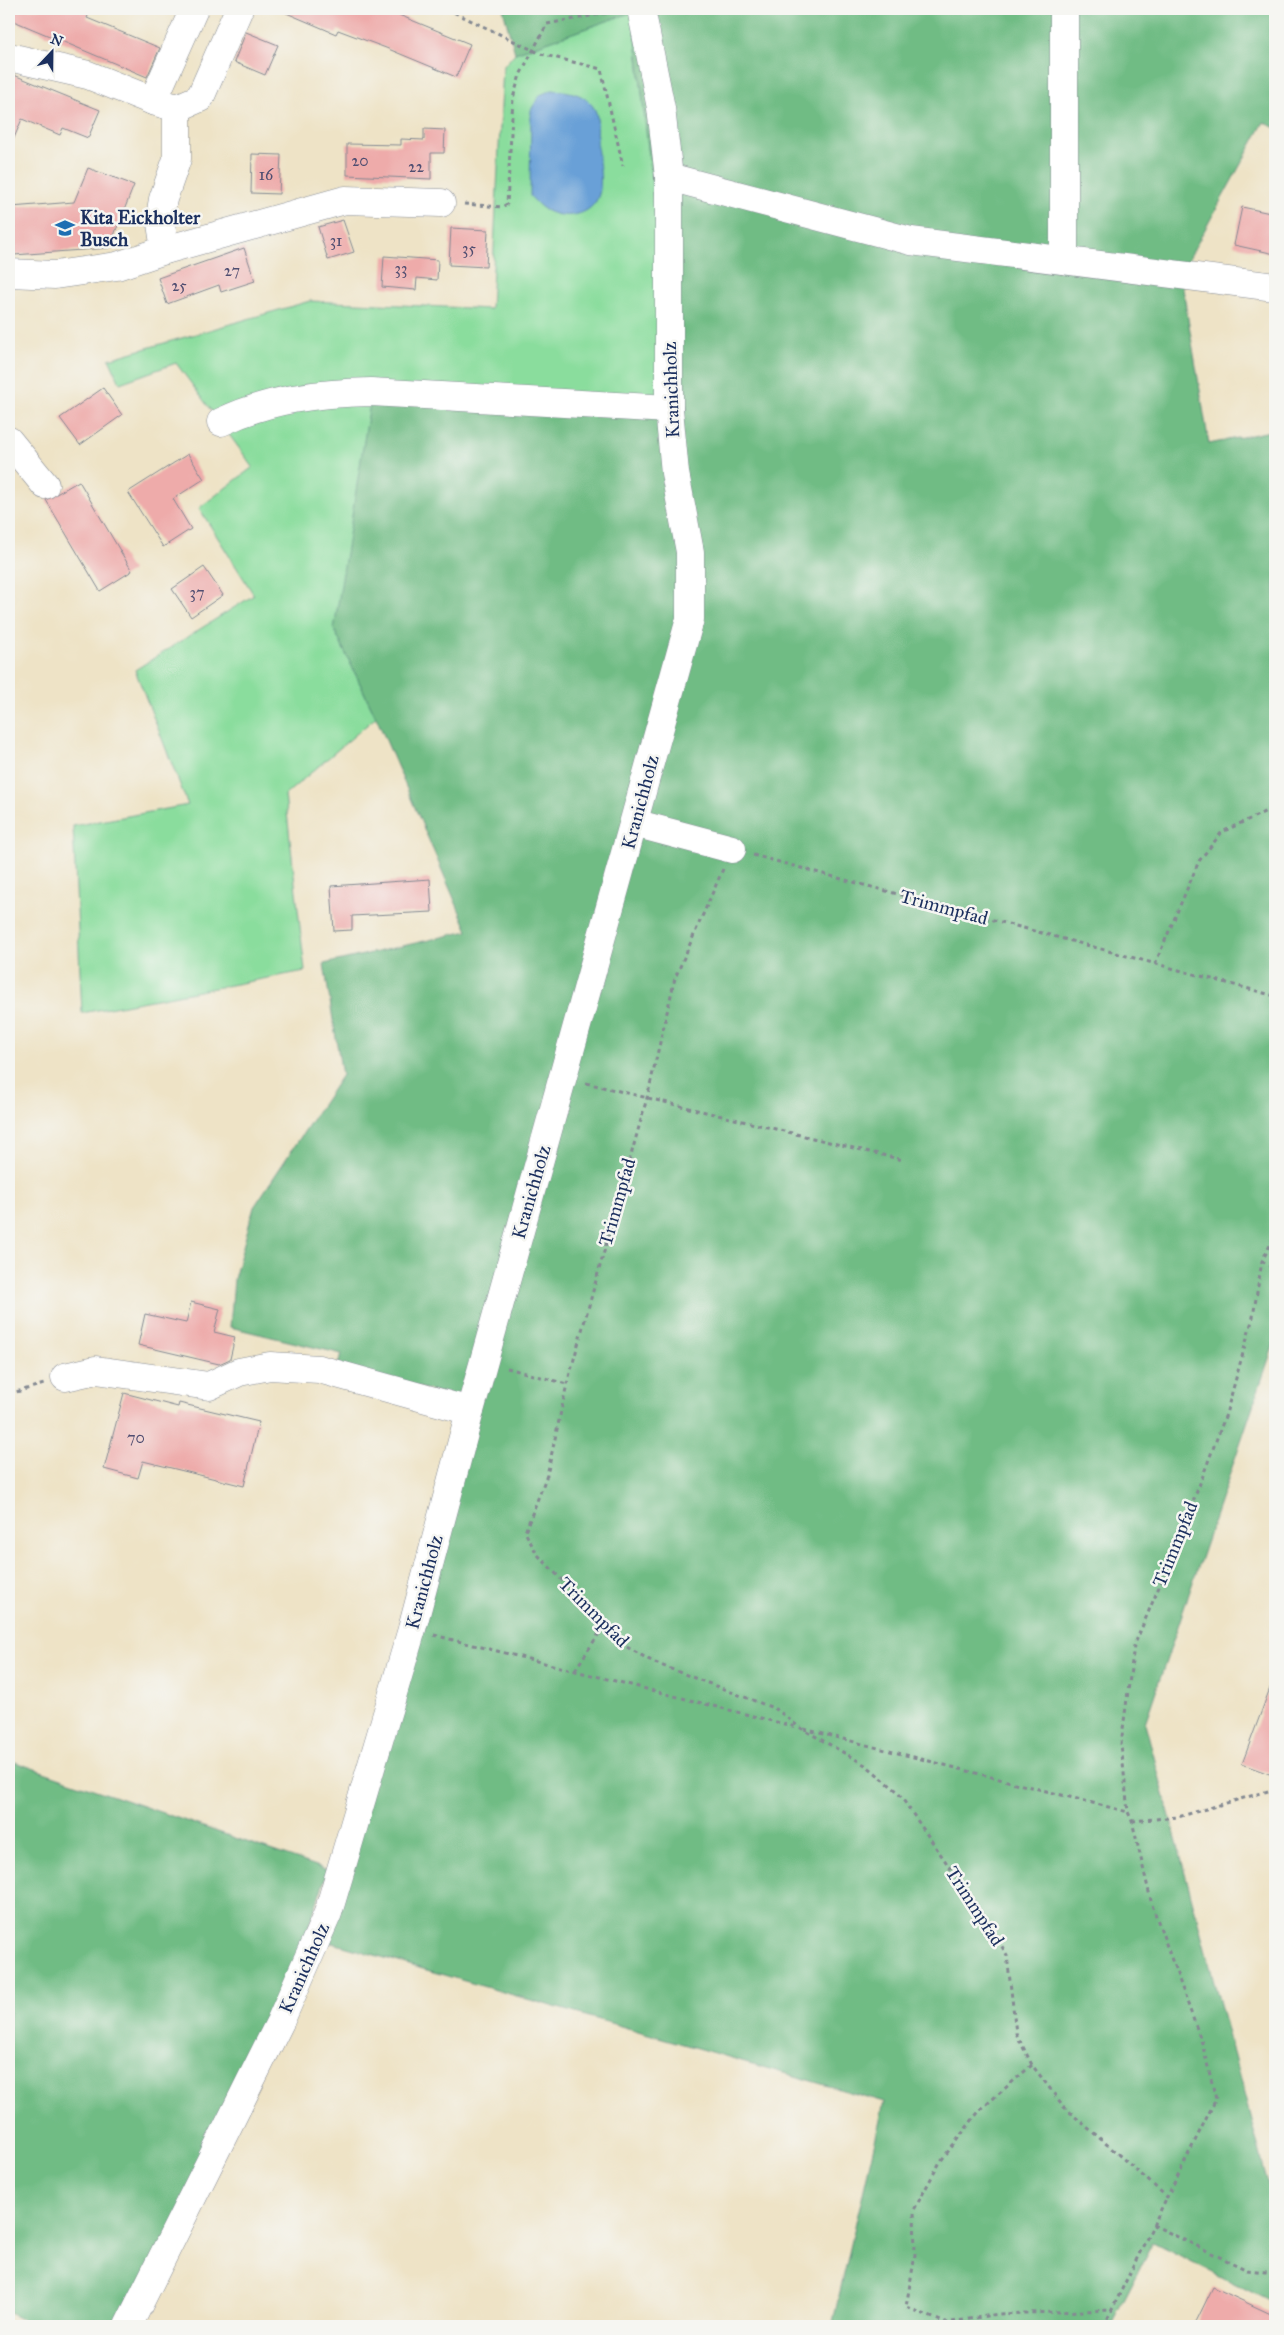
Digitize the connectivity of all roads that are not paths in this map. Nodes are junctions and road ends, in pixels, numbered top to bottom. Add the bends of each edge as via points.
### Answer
1 (194, 9) edge
2 (239, 9) edge
3 (1064, 9) edge
4 (630, 10) edge
5 (9, 57) edge
6 (165, 105) junction
7 (669, 177) junction
8 (441, 203) road end
9 (165, 250) junction
10 (1064, 260) junction
11 (9, 273) edge
12 (1275, 287) edge
13 (669, 409) junction
14 (221, 422) dead end
15 (9, 441) edge
16 (45, 485) dead end
17 (634, 824) junction
18 (732, 849) road end
19 (65, 1377) road end
20 (470, 1411) junction
21 (128, 2326) edge

1 - 6 street
2 - 6 street via 200,98
3 - 10 street
4 - 7 street, Kranichholz via 661,108
5 - 6 street via 88,75
6 - 9 street via 176,158 160,217
7 - 10 street via 911,241
7 - 13 street, Kranichholz
8 - 9 street via 345,200
9 - 11 street via 117,266 55,275
10 - 12 street
13 - 14 street via 371,392 329,393 288,398 246,410
13 - 17 street, Kranichholz via 675,473 690,552 690,619
15 - 16 street
17 - 18 street
17 - 20 street, Kranichholz
19 - 20 street via 96,1370 209,1386 239,1372 270,1366 294,1366 319,1369
20 - 21 street, Kranichholz via 412,1629 328,1912 280,2022

